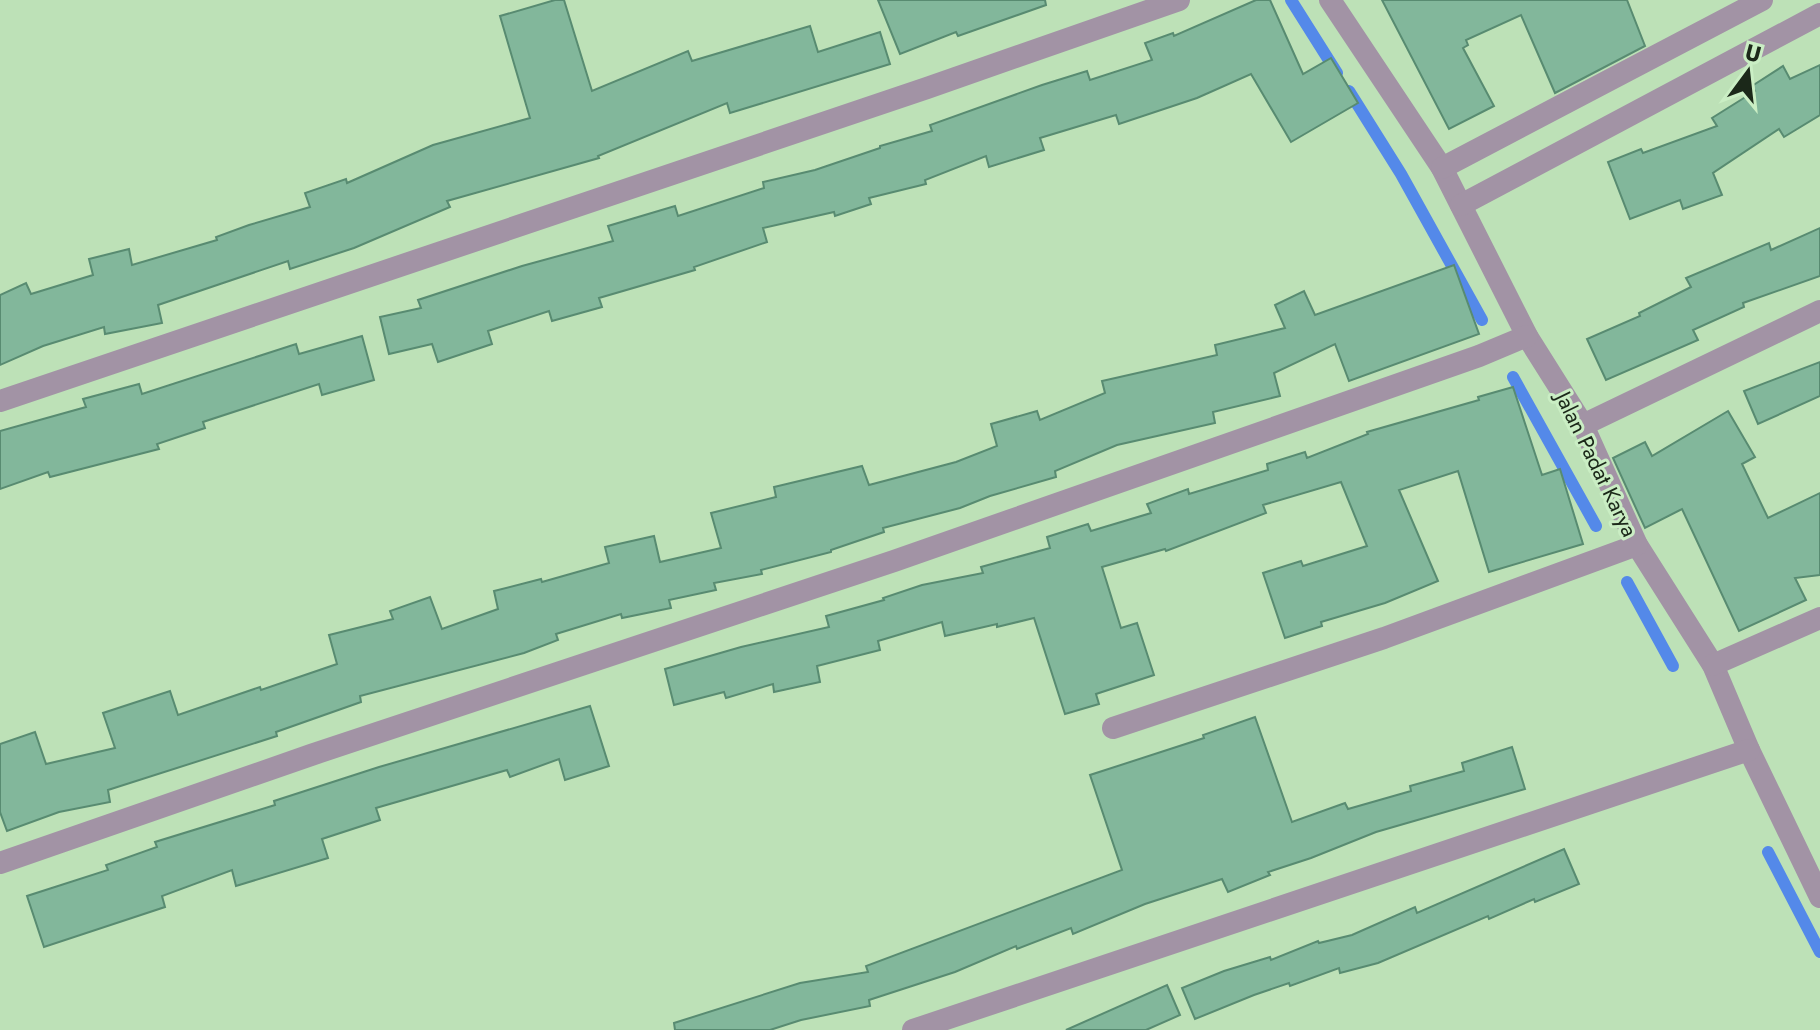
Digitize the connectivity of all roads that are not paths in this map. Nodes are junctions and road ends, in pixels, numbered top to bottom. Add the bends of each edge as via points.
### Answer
1 (1179, 0) edge
2 (1330, 0) edge
3 (1762, 0) edge
4 (1820, 14) edge
5 (1442, 168) junction
6 (1461, 205) junction
7 (1820, 311) edge
8 (1527, 336) junction
9 (0, 401) edge
10 (1583, 425) junction
11 (1637, 545) junction
12 (1820, 618) edge
13 (1713, 665) junction
14 (1113, 728) dead end
15 (1749, 750) junction
16 (0, 863) edge
17 (1820, 897) edge
18 (913, 1030) edge

1 - 9 street
2 - 5 street, Jalan Padat Karya
3 - 5 street
4 - 6 street
5 - 6 street, Jalan Padat Karya
6 - 8 street, Jalan Padat Karya
7 - 10 street
8 - 10 street, Jalan Padat Karya
8 - 16 street via 894,561
10 - 11 street, Jalan Padat Karya
11 - 13 street, Jalan Padat Karya
11 - 14 street via 1384,638
12 - 13 street
13 - 15 street, Jalan Padat Karya
15 - 17 street, Jalan Padat Karya
15 - 18 street

